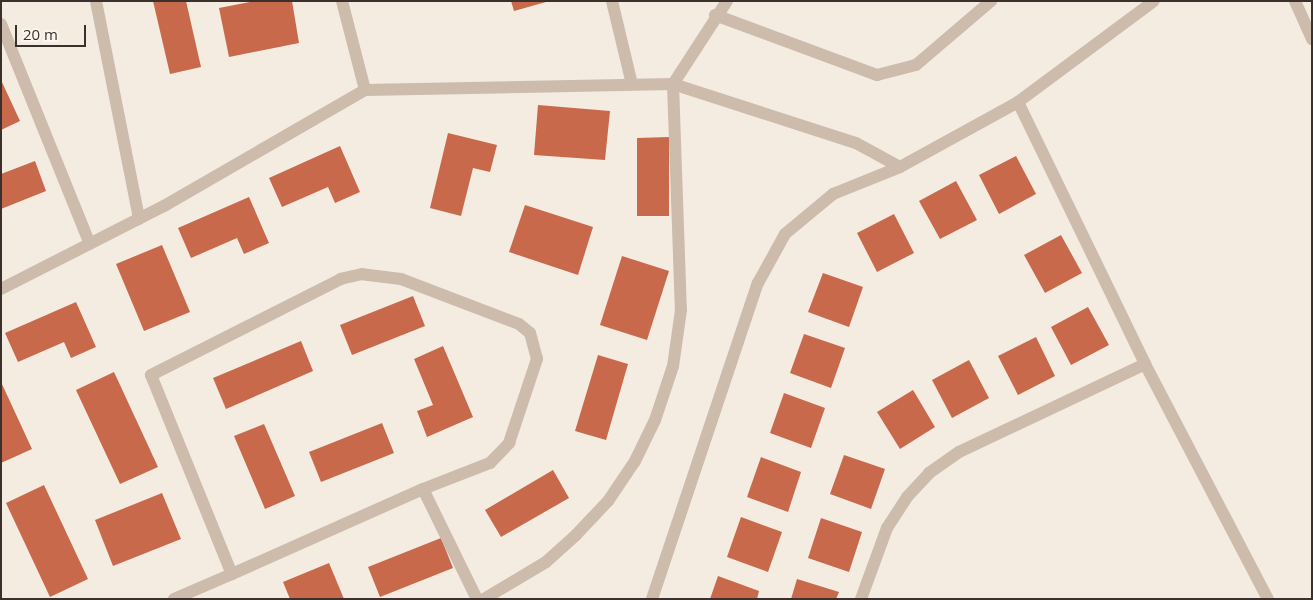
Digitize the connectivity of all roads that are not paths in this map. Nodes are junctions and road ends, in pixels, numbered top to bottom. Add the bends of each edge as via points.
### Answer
1 (96, 1) edge
2 (342, 1) edge
3 (612, 1) edge
4 (726, 1) edge
5 (991, 1) edge
6 (1154, 1) edge
7 (1295, 1) edge
8 (715, 16) junction
9 (1, 24) edge
10 (1312, 39) edge
11 (632, 84) junction
12 (673, 84) junction
13 (365, 90) junction
14 (1018, 102) junction
15 (900, 167) junction
16 (139, 219) junction
17 (90, 244) junction
18 (1, 289) edge
19 (1146, 364) junction
20 (423, 490) junction
21 (232, 574) junction
22 (174, 599) edge
23 (477, 599) edge
24 (484, 599) edge
25 (652, 599) edge
26 (861, 599) edge
27 (1268, 599) edge

1 - 16 street
2 - 13 street
3 - 11 street
4 - 8 street
5 - 8 street via 916,65 877,75
6 - 14 street
7 - 10 street
8 - 12 street
9 - 17 street
11 - 12 street
11 - 13 street
12 - 15 street via 856,143
12 - 24 street via 681,310 672,366 655,420 635,461 608,501 576,535 546,562
13 - 16 street
14 - 15 street
14 - 19 street
15 - 25 street via 833,194 804,214 770,256
16 - 17 street
17 - 18 street
19 - 26 street via 959,452 929,473 907,497 887,528
19 - 27 street
20 - 21 street
20 - 21 street via 479,468 499,455 512,434 537,359 537,347 530,333 519,324 401,279 362,274 341,279 151,375
20 - 23 street
21 - 22 street

